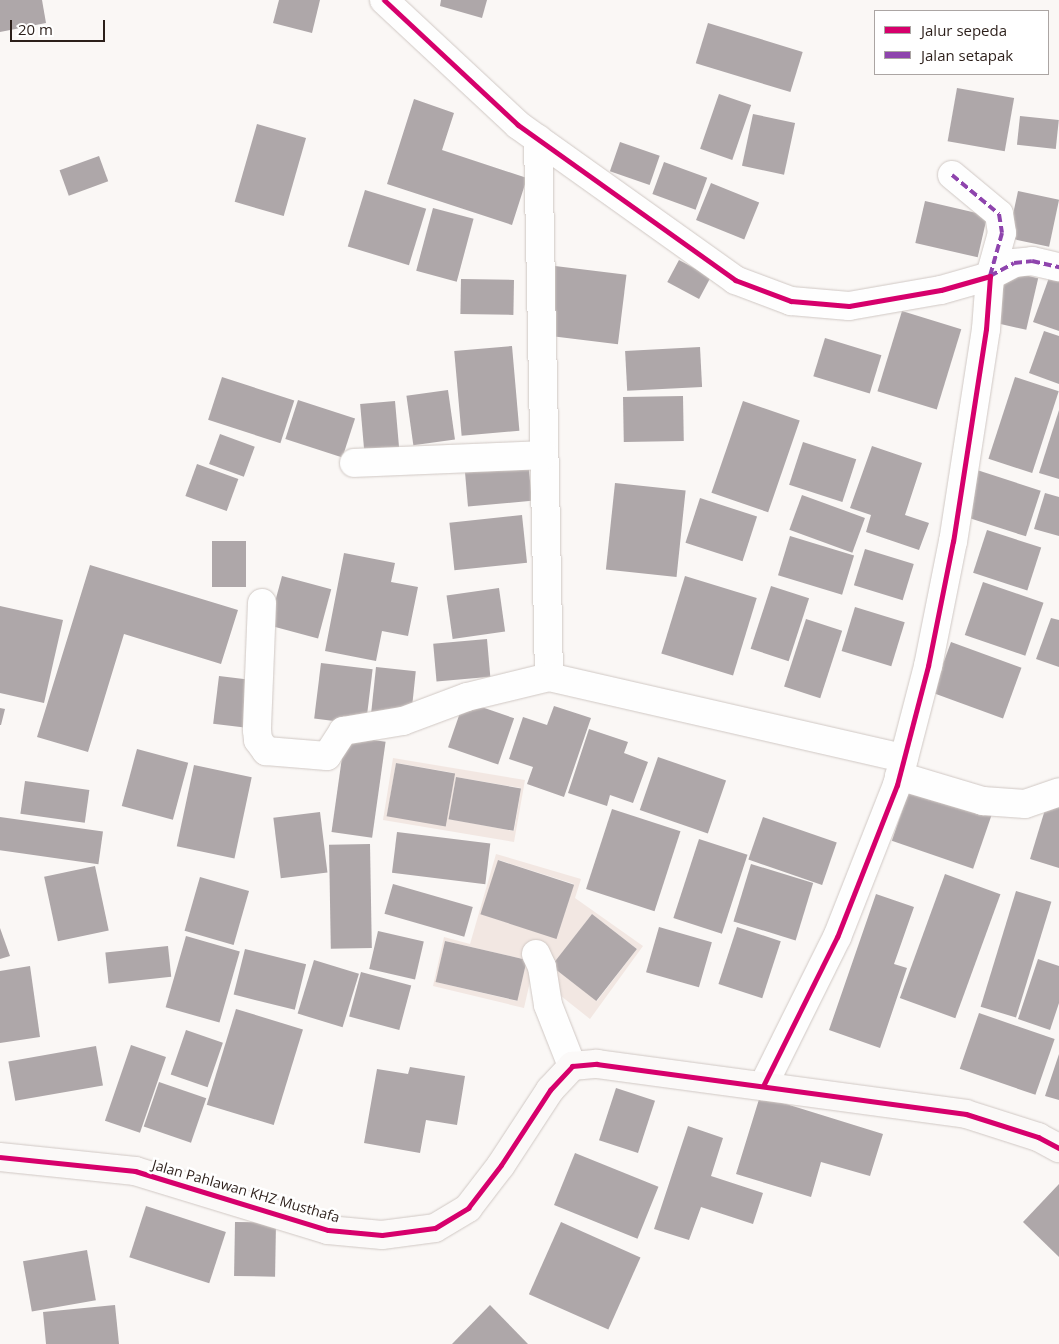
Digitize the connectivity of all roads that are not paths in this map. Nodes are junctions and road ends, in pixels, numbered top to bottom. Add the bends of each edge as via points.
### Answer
1 (384, 0) edge
2 (538, 139) junction
3 (952, 176) dead end
4 (1059, 266) edge
5 (990, 276) junction
6 (544, 455) junction
7 (354, 463) dead end
8 (262, 603) dead end
9 (550, 677) junction
10 (902, 767) junction
11 (1059, 792) edge
12 (536, 954) dead end
13 (572, 1066) junction
14 (763, 1086) junction
15 (1059, 1148) edge
16 (0, 1158) edge

1 - 2 street via 518,125
2 - 5 street via 735,280 791,301 849,306 941,290
2 - 6 street
3 - 5 street via 998,214 1002,233
4 - 5 street via 1032,261 1014,263
5 - 10 street via 986,329 953,541
6 - 7 street
6 - 9 street
8 - 9 street via 256,730 266,751 327,756 343,731 403,721 467,696
9 - 10 street
10 - 11 street via 983,801 1025,804
10 - 14 street via 837,937
12 - 13 street via 542,967 548,1005
13 - 14 street via 597,1064
13 - 16 street, Jalan Pahlawan KHZ Musthafa via 550,1090 468,1208 435,1228 382,1235 328,1230 135,1171
14 - 15 street via 966,1114 1038,1137

